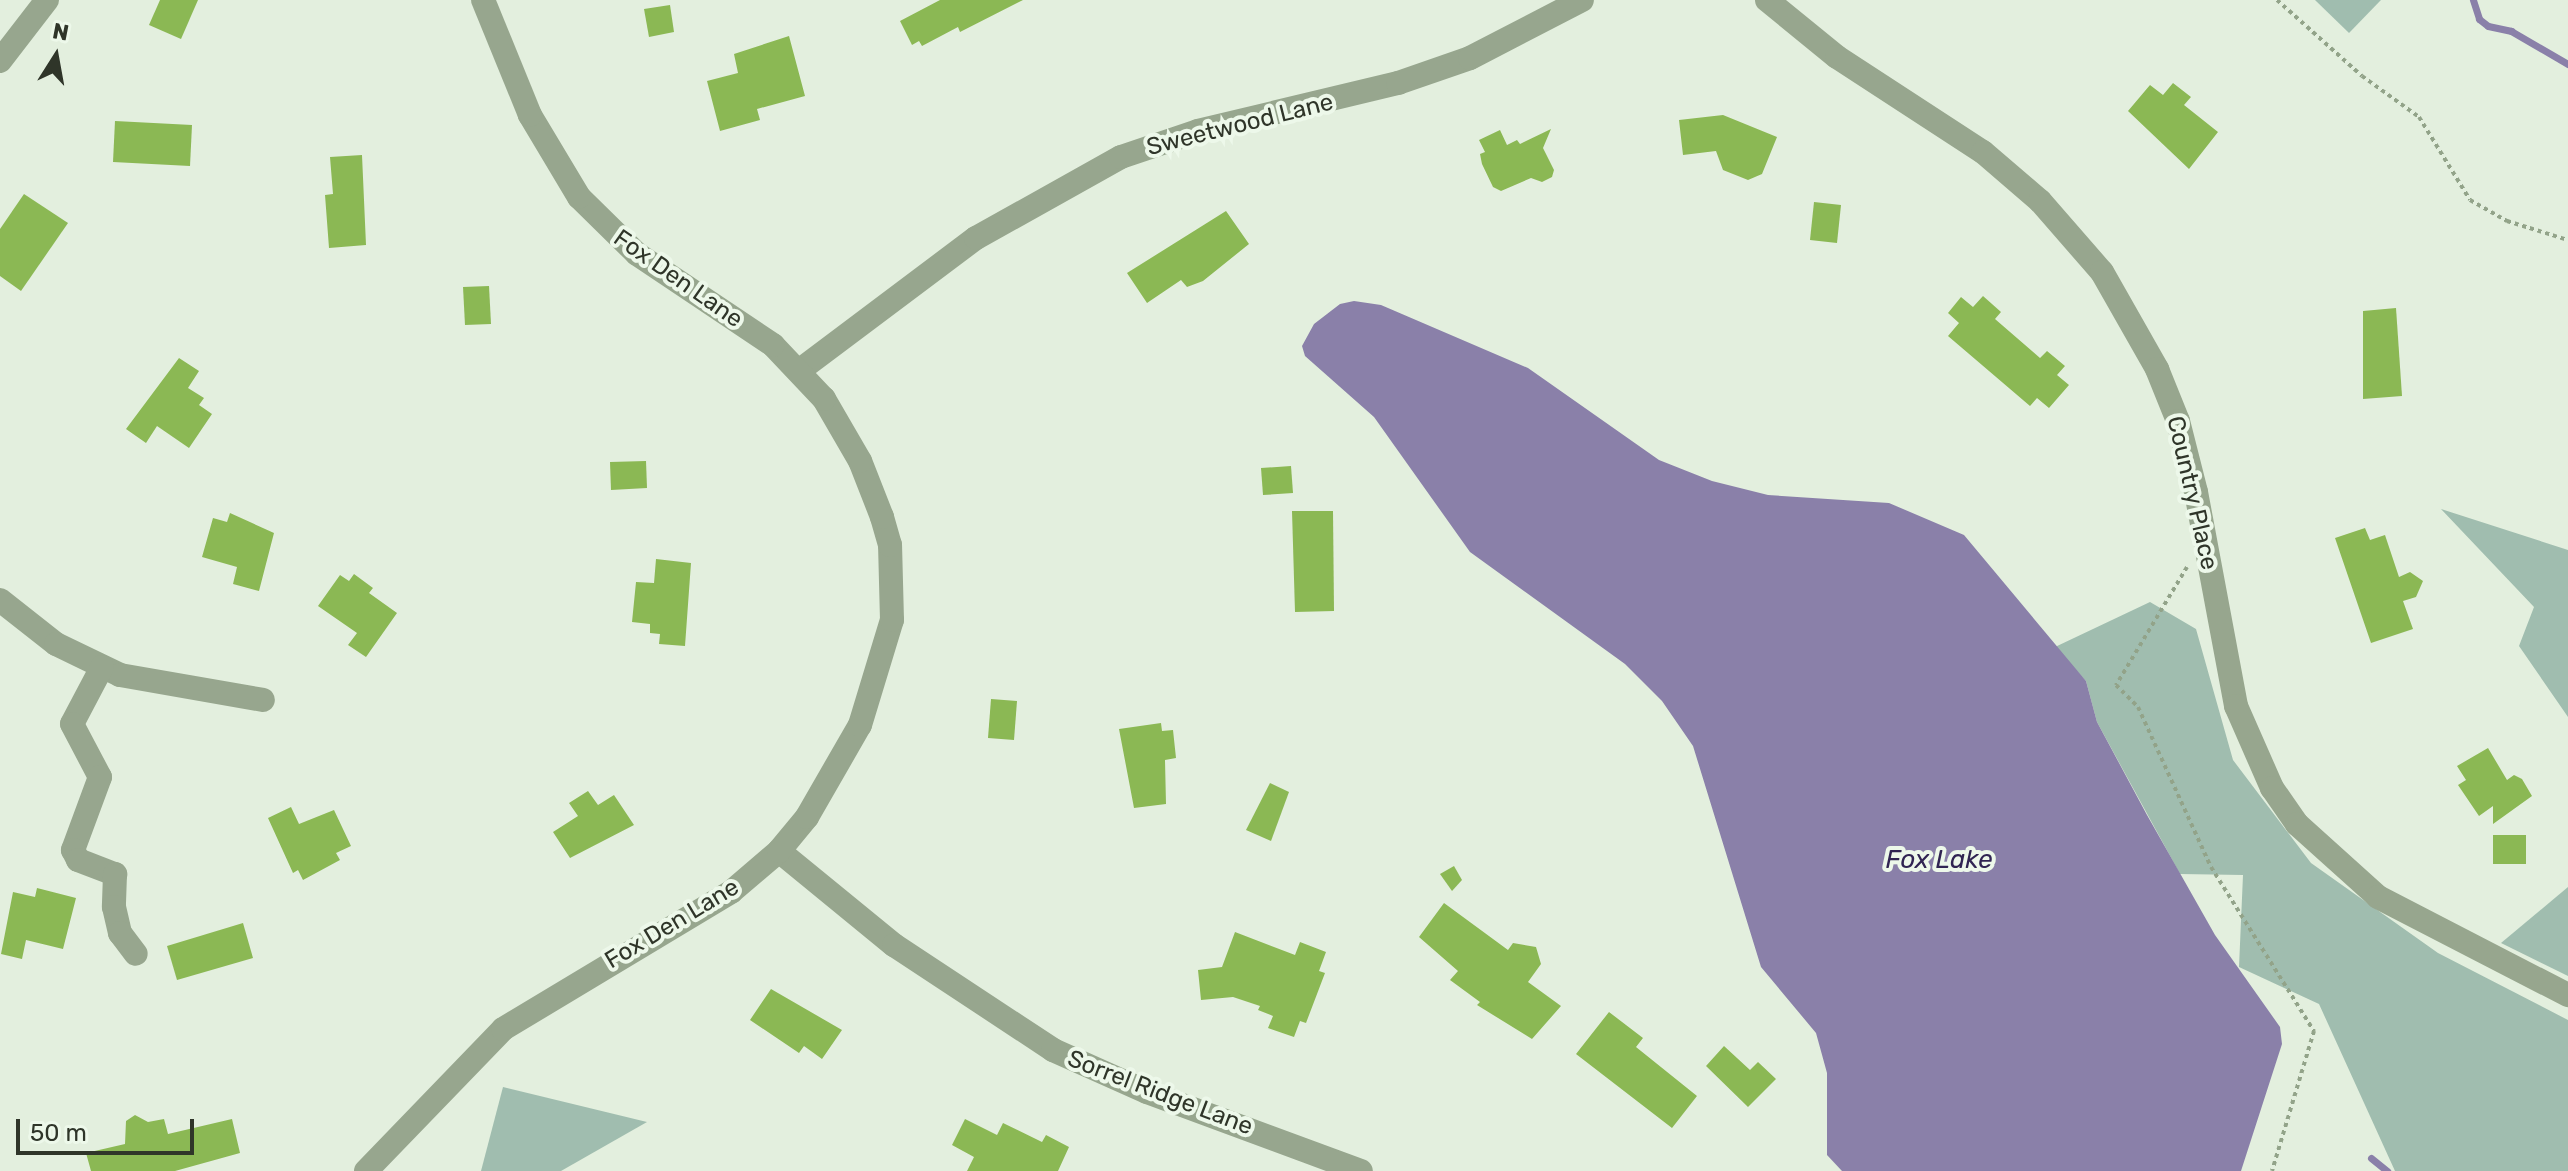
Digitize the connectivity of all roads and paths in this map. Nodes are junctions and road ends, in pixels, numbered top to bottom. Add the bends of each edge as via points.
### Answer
1 (47, 0) edge
2 (483, 0) edge
3 (1582, 0) edge
4 (1767, 0) edge
5 (2277, 0) edge
6 (0, 61) edge
7 (2568, 240) edge
8 (800, 370) junction
9 (2205, 538) junction
10 (0, 600) edge
11 (102, 667) junction
12 (263, 700) dead end
13 (779, 851) junction
14 (136, 954) dead end
15 (2568, 995) edge
16 (366, 1171) edge
17 (1361, 1171) edge
18 (2272, 1171) edge

1 - 6 street
2 - 8 street, Fox Den Lane via 530,115 579,197 637,254 773,345
3 - 8 street, Sweetwood Lane via 1470,58 1398,83 1198,131 1121,157 976,238
4 - 9 street, Country Place via 1837,57 1983,152 2067,228 2102,272 2157,369 2178,421
5 - 7 path via 2362,76 2419,117 2470,200 2507,221
8 - 13 street, Fox Den Lane via 860,461 890,545 894,590 876,681 860,725 807,817
9 - 15 street, Country Place via 2236,706 2272,788 2297,824 2378,897
9 - 18 path via 2116,685 2138,707 2211,867 2314,1031
10 - 11 street via 56,644
11 - 12 street via 120,675
11 - 14 street via 72,724 100,777 73,850 78,860 115,874 120,933
13 - 16 street, Fox Den Lane via 731,892 503,1029
13 - 17 street, Sorrel Ridge Lane via 929,971 1053,1050 1147,1092

